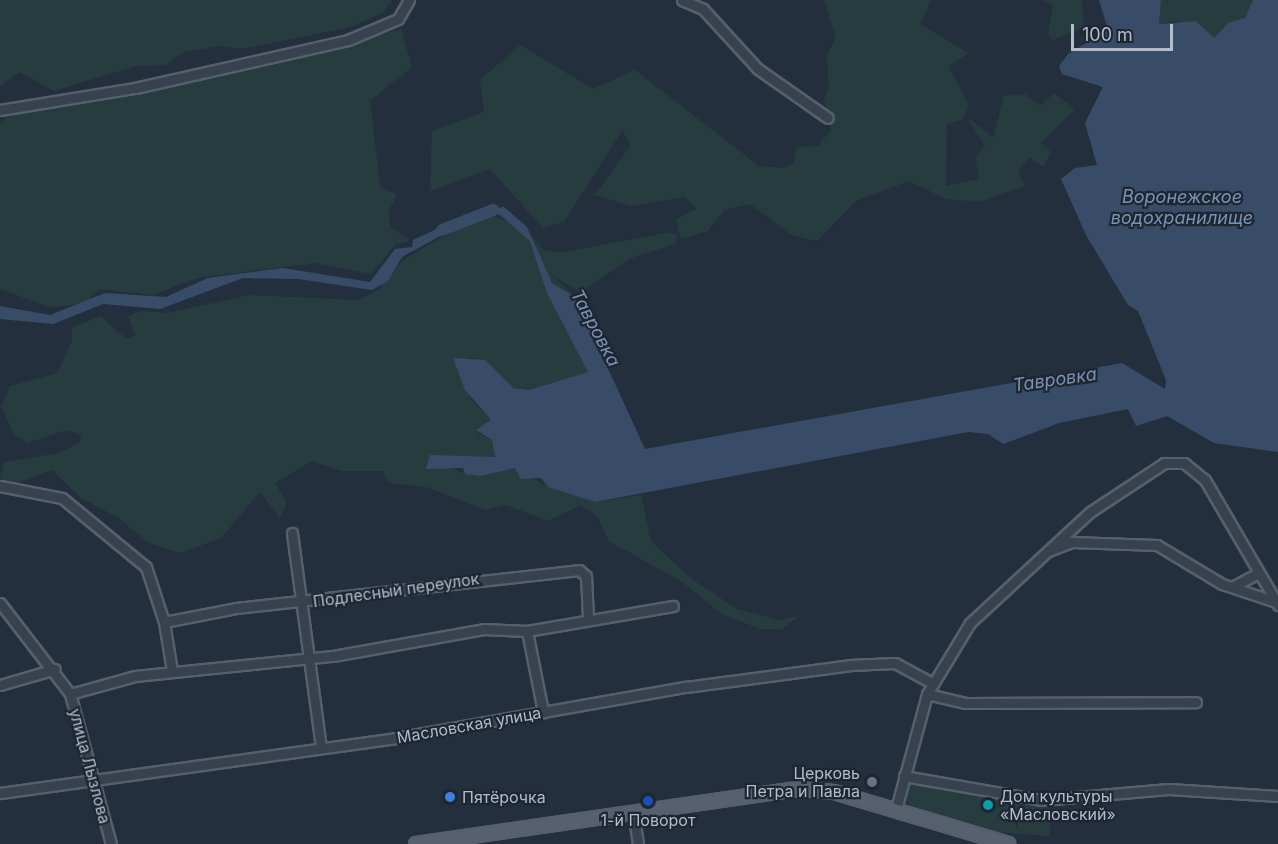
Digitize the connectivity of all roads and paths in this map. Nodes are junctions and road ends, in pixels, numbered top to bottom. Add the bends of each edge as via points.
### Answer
1 (410, 0) edge
2 (682, 0) edge
3 (0, 110) edge
4 (828, 118) dead end
5 (0, 486) edge
6 (292, 533) dead end
7 (1043, 552) junction
8 (1257, 574) junction
9 (1234, 586) junction
10 (0, 603) edge
11 (300, 603) junction
12 (1277, 604) edge
13 (673, 606) dead end
14 (588, 617) junction
15 (164, 622) junction
16 (527, 631) junction
17 (310, 658) junction
18 (55, 669) junction
19 (172, 671) junction
20 (932, 683) junction
21 (0, 685) edge
22 (70, 694) junction
23 (927, 694) junction
24 (1196, 702) dead end
25 (543, 712) junction
26 (321, 747) junction
27 (904, 776) junction
28 (97, 779) junction
29 (0, 793) edge
30 (1278, 796) edge
31 (896, 808) junction
32 (633, 812) junction
33 (111, 844) edge
34 (416, 844) edge
35 (638, 844) edge
36 (1008, 844) edge

1 - 3 street via 398,19 357,37 135,88
2 - 4 street via 704,9 758,69
5 - 15 street via 62,498 81,511 146,567
6 - 11 street
7 - 8 street via 1136,480 1174,460 1205,480
7 - 9 street via 1072,542 1141,542 1179,554 1203,575
7 - 20 street via 1002,597 970,623
8 - 9 street
8 - 12 street
9 - 12 street
10 - 18 street, улица Лызлова
11 - 14 street, Подлесный переулок via 579,570 586,576
11 - 15 street, Подлесный переулок
11 - 17 street
13 - 14 street
14 - 16 street
15 - 19 street
16 - 17 street via 484,629
16 - 25 street
17 - 19 street
17 - 26 street
18 - 21 street
18 - 22 street, улица Лызлова
19 - 22 street
20 - 23 street
20 - 25 street, Масловская улица via 920,672 876,663
22 - 28 street, улица Лызлова
23 - 24 street via 965,703
23 - 27 street
25 - 26 street, Масловская улица
26 - 28 street, Масловская улица
27 - 30 street via 1042,800 1169,789
27 - 31 street
28 - 29 street, Масловская улица
28 - 33 street, улица Лызлова
31 - 32 main road via 834,792 798,789
31 - 36 main road
32 - 34 main road
32 - 35 street

